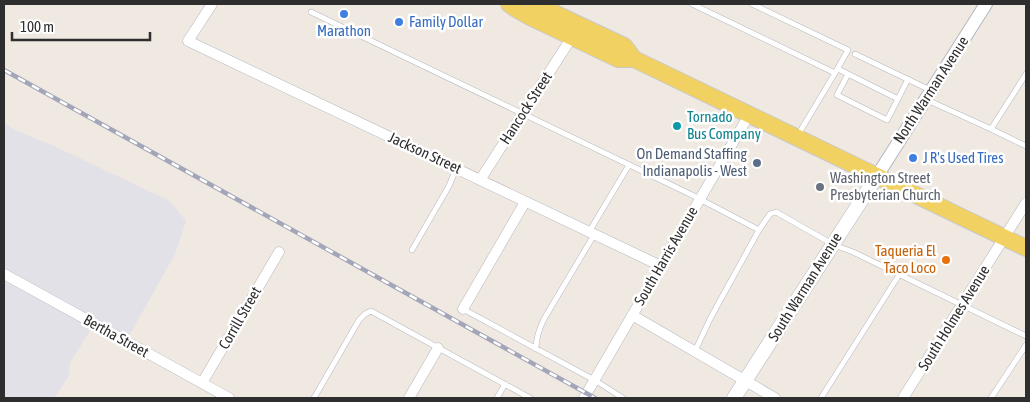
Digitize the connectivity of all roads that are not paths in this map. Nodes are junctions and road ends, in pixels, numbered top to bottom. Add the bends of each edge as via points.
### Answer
1 (212, 4) edge
2 (509, 4) edge
3 (535, 4) edge
4 (692, 4) edge
5 (752, 4) edge
6 (986, 4) edge
7 (311, 12) dead end
8 (572, 37) junction
9 (855, 54) dead end
10 (634, 59) junction
11 (837, 71) junction
12 (848, 74) junction
13 (1026, 74) edge
14 (908, 80) junction
15 (826, 89) junction
16 (928, 94) junction
17 (837, 95) junction
18 (898, 100) junction
19 (870, 103) dead end
20 (879, 108) dead end
21 (867, 109) junction
22 (522, 114) junction
23 (876, 114) junction
24 (749, 115) junction
25 (991, 129) junction
26 (796, 138) junction
27 (1026, 146) edge
28 (629, 165) junction
29 (456, 168) junction
30 (877, 176) junction
31 (480, 180) junction
32 (700, 199) junction
33 (525, 202) junction
34 (1026, 203) edge
35 (759, 230) junction
36 (592, 234) junction
37 (1005, 237) junction
38 (832, 244) junction
39 (1026, 248) edge
40 (412, 250) dead end
41 (279, 252) dead end
42 (661, 266) junction
43 (4, 274) edge
44 (899, 275) junction
45 (962, 306) junction
46 (463, 308) joint
47 (632, 315) junction
48 (1026, 336) edge
49 (1026, 345) edge
50 (438, 348) junction
51 (536, 349) junction
52 (694, 351) junction
53 (594, 380) junction
54 (745, 381) junction
55 (202, 383) junction
56 (505, 384) junction
57 (229, 398) edge
58 (314, 398) edge
59 (409, 398) edge
60 (497, 398) edge
61 (530, 398) edge
62 (584, 398) edge
63 (623, 398) edge
64 (734, 398) edge
65 (775, 398) edge
66 (820, 398) edge
67 (903, 398) edge
68 (991, 398) edge

1 - 29 street, Jackson Street via 188,41
2 - 8 main road
3 - 10 main road via 624,46
4 - 11 lane
5 - 11 lane via 848,50
6 - 16 street, North Warman Avenue
7 - 22 lane
8 - 10 main road via 618,59
8 - 22 street, Hancock Street
9 - 14 lane
10 - 24 main road
11 - 12 lane
11 - 15 lane
12 - 17 lane
12 - 18 lane via 856,82
13 - 25 lane
14 - 16 lane
14 - 18 lane
15 - 17 lane
15 - 26 lane
16 - 25 lane
16 - 30 street, North Warman Avenue
17 - 21 lane via 849,97
18 - 23 lane via 888,120
19 - 21 lane
20 - 23 lane
21 - 23 lane
22 - 28 lane
22 - 31 street, Hancock Street
24 - 26 main road
24 - 32 street, South Harris Avenue
25 - 27 lane
26 - 30 main road
28 - 32 lane
28 - 36 lane
29 - 31 street, Jackson Street
29 - 40 lane
30 - 37 main road
30 - 38 main road, South Warman Avenue
31 - 33 street, Jackson Street
32 - 35 lane
32 - 42 street, South Harris Avenue
33 - 36 street, Jackson Street
33 - 46 street
34 - 37 street, South Holmes Avenue
35 - 38 lane via 770,214 776,212
35 - 52 lane
36 - 42 street, Jackson Street
36 - 51 lane via 544,319
37 - 39 main road
37 - 45 street, South Holmes Avenue
38 - 44 lane
38 - 54 main road, South Warman Avenue
41 - 55 street, Corrill Street
42 - 47 street, South Harris Avenue
43 - 55 street, Bertha Street
44 - 45 lane
44 - 66 lane
45 - 48 lane
45 - 67 street, South Holmes Avenue
46 - 51 lane
47 - 52 street
47 - 53 street, South Harris Avenue
49 - 68 lane
50 - 56 lane
50 - 58 lane via 371,311 359,320
50 - 59 street
51 - 53 lane
52 - 54 street
53 - 62 street, South Harris Avenue
53 - 63 lane
54 - 64 main road, South Warman Avenue
54 - 65 street
55 - 57 street, Bertha Street
56 - 60 lane
56 - 61 lane

